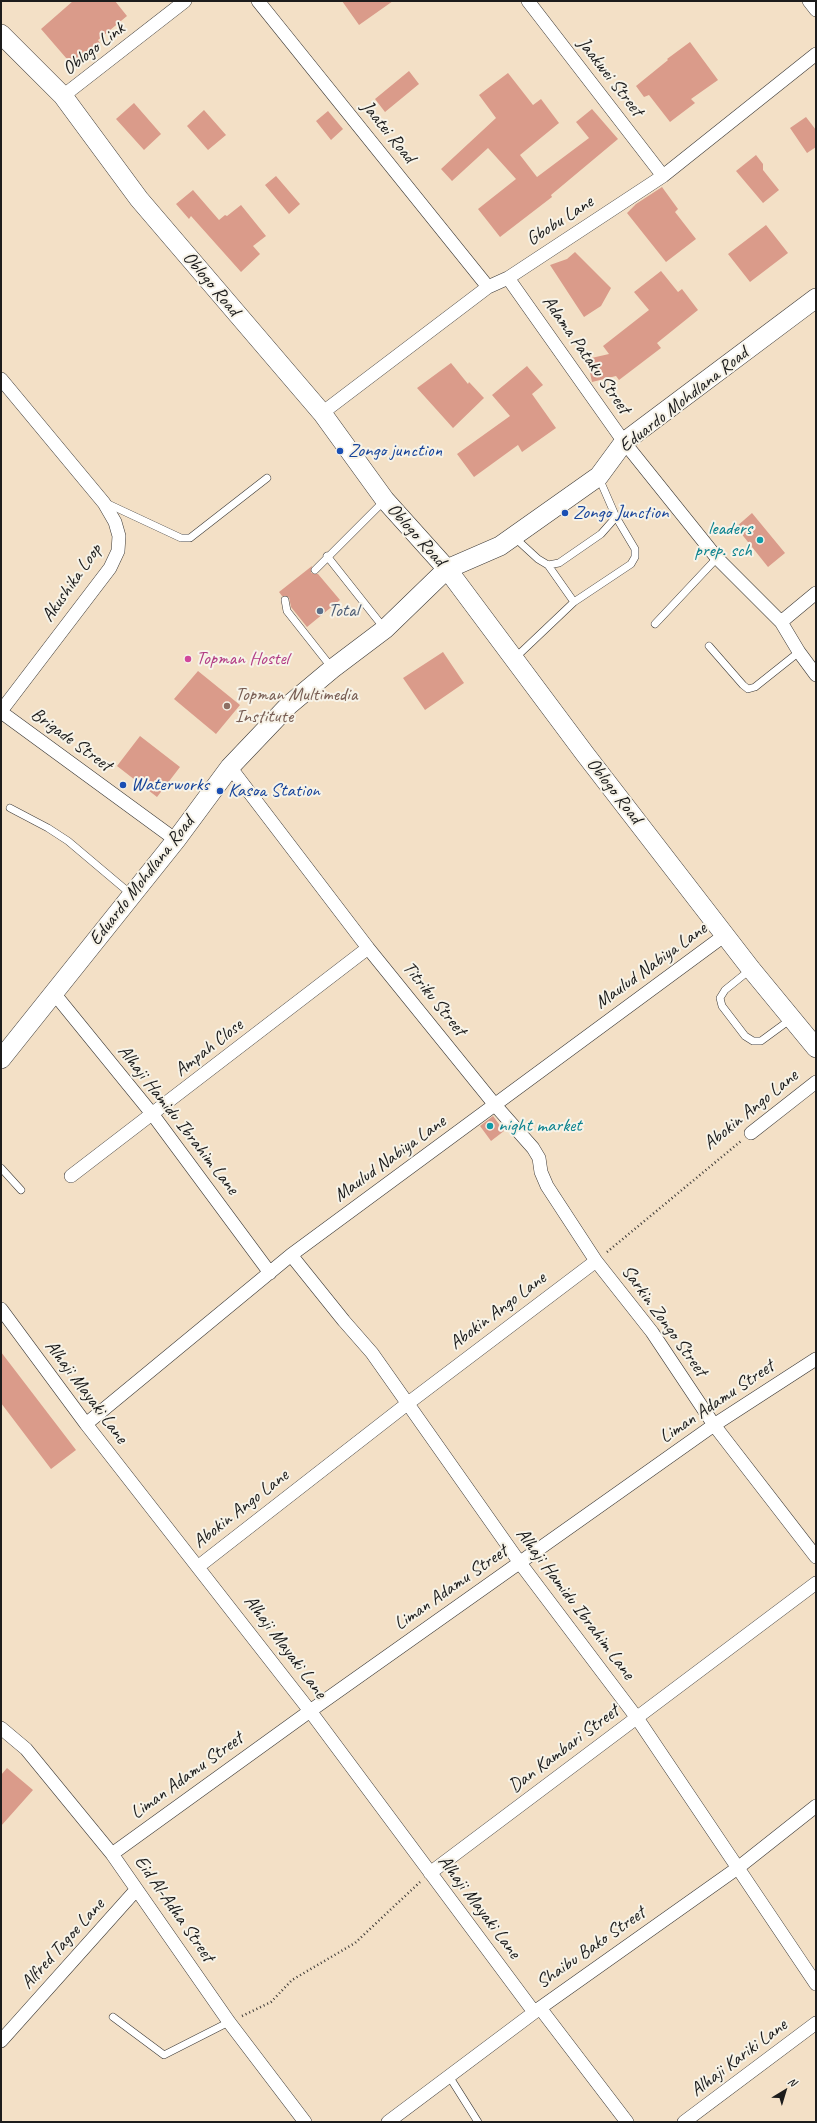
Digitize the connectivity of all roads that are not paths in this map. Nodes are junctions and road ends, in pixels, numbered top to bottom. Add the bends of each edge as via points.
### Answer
1 (185, 1) edge
2 (258, 1) edge
3 (528, 1) edge
4 (809, 1) edge
5 (816, 10) edge
6 (1, 34) edge
7 (816, 54) edge
8 (64, 96) junction
9 (662, 176) junction
10 (508, 278) junction
11 (488, 287) junction
12 (816, 298) edge
13 (1, 379) edge
14 (322, 413) junction
15 (624, 442) junction
16 (599, 476) junction
17 (267, 478) dead end
18 (385, 500) junction
19 (104, 503) junction
20 (616, 517) junction
21 (514, 536) junction
22 (327, 556) junction
23 (717, 558) junction
24 (548, 565) junction
25 (315, 570) dead end
26 (447, 570) junction
27 (816, 593) edge
28 (285, 600) dead end
29 (574, 602) junction
30 (781, 622) junction
31 (656, 624) dead end
32 (385, 629) junction
33 (709, 646) dead end
34 (799, 652) junction
35 (515, 658) junction
36 (332, 668) junction
37 (816, 674) edge
38 (1, 712) edge
39 (230, 767) junction
40 (10, 808) dead end
41 (176, 840) junction
42 (132, 895) junction
43 (725, 935) junction
44 (368, 948) junction
45 (751, 969) junction
46 (53, 992) junction
47 (791, 1018) junction
48 (816, 1048) edge
49 (1, 1059) edge
50 (816, 1082) edge
51 (495, 1105) junction
52 (153, 1115) junction
53 (751, 1133) road end
54 (1, 1168) edge
55 (71, 1176) dead end
56 (21, 1190) dead end
57 (291, 1255) junction
58 (596, 1261) junction
59 (270, 1273) junction
60 (1, 1309) edge
61 (816, 1359) edge
62 (407, 1404) junction
63 (86, 1424) junction
64 (714, 1425) junction
65 (816, 1557) edge
66 (520, 1563) junction
67 (199, 1566) junction
68 (816, 1583) edge
69 (310, 1711) junction
70 (637, 1718) junction
71 (1, 1728) edge
72 (816, 1806) edge
73 (112, 1854) junction
74 (738, 1867) junction
75 (430, 1873) junction
76 (136, 1890) junction
77 (816, 1984) edge
78 (537, 2010) junction
79 (112, 2017) dead end
80 (229, 2022) junction
81 (816, 2023) edge
82 (1, 2041) edge
83 (449, 2076) junction
84 (305, 2122) edge
85 (388, 2122) edge
86 (478, 2122) edge
87 (627, 2122) edge
88 (684, 2122) edge

1 - 8 street, Oblogo Link
2 - 11 street, Jaatei Road
3 - 9 street, Jaakwei Street
4 - 5 street
6 - 8 main road, Oblogo Road
7 - 9 street, Gbobu Lane
8 - 14 main road, Oblogo Road via 139,199
9 - 10 street, Gbobu Lane
10 - 11 street, Gbobu Lane
10 - 15 street, Adama Pataku Street
11 - 14 street, Gbobu Lane
12 - 15 main road, Eduardo Mohdlana Road
13 - 19 street, Akushika Loop
14 - 18 main road, Oblogo Road
15 - 16 main road, Eduardo Mohdlana Road
15 - 23 street, Adama Pataku Street
16 - 20 lane
16 - 21 main road, Eduardo Mohdlana Road
17 - 19 lane via 190,538 181,538
18 - 22 lane
18 - 26 main road, Oblogo Road
19 - 38 street, Akushika Loop via 115,522 119,536 118,551 110,568
20 - 24 lane via 601,534 559,563
20 - 29 lane via 635,549 635,557 631,564
21 - 24 lane
21 - 26 main road, Eduardo Mohdlana Road via 500,546
22 - 25 lane
22 - 32 lane
23 - 30 street, Adama Pataku Street
23 - 31 lane
24 - 29 lane
26 - 32 main road, Eduardo Mohdlana Road
26 - 35 main road, Oblogo Road
27 - 30 street
28 - 36 lane via 287,611
29 - 35 lane
30 - 34 street, Adama Pataku Street
32 - 36 main road, Eduardo Mohdlana Road
33 - 34 lane via 748,689 755,687
34 - 37 street, Adama Pataku Street
35 - 43 main road, Oblogo Road via 585,754
36 - 39 main road, Eduardo Mohdlana Road via 288,705
38 - 41 street, Brigade Street
39 - 41 main road, Eduardo Mohdlana Road
39 - 44 street, Titriku Street
40 - 42 lane via 68,841
41 - 42 main road, Eduardo Mohdlana Road
42 - 46 main road, Eduardo Mohdlana Road
43 - 45 main road, Oblogo Road
43 - 51 street, Maulud Nabiya Lane
44 - 51 street, Titriku Street
44 - 52 street, Ampah Close
45 - 47 main road, Oblogo Road
45 - 47 lane via 724,990 720,998 722,1006 745,1036 753,1041 761,1041
46 - 49 main road, Eduardo Mohdlana Road
46 - 52 street, Alhaji Hamidu Ibrahim Lane
47 - 48 main road, Oblogo Road
50 - 53 street, Abokin Ango Lane
51 - 57 street, Maulud Nabiya Lane
51 - 58 street, Titriku Street via 533,1148 539,1158 547,1186
52 - 55 street, Ampah Close
52 - 59 street, Alhaji Hamidu Ibrahim Lane
54 - 56 lane
57 - 59 street, Maulud Nabiya Lane
57 - 62 street, Alhaji Hamidu Ibrahim Lane via 372,1352
58 - 62 street, Abokin Ango Lane
58 - 64 street, Sarkin Zongo Street via 652,1332
59 - 63 street, Maulud Nabiya Lane
60 - 63 street, Alhaji Mayaki Lane
61 - 64 street, Liman Adamu Street
62 - 66 street, Alhaji Hamidu Ibrahim Lane
62 - 67 street, Abokin Ango Lane
63 - 67 street, Alhaji Mayaki Lane
64 - 65 street, Sarkin Zongo Street
64 - 66 street, Liman Adamu Street
66 - 69 street, Liman Adamu Street
66 - 70 street, Alhaji Hamidu Ibrahim Lane
67 - 69 street, Alhaji Mayaki Lane
68 - 70 street, Dan Kambari Street
69 - 73 street, Liman Adamu Street
69 - 75 street, Alhaji Mayaki Lane
70 - 74 street, Alhaji Hamidu Ibrahim Lane
70 - 75 street, Dan Kambari Street
71 - 73 street, Eid Al-Adha Street via 26,1749
72 - 74 street, Shaibu Bako Street
73 - 76 street, Eid Al-Adha Street
74 - 77 street, Alhaji Hamidu Ibrahim Lane
74 - 78 street, Shaibu Bako Street
75 - 78 street, Alhaji Mayaki Lane
76 - 80 street, Eid Al-Adha Street
76 - 82 street, Alfred Tagoe Lane
78 - 83 street, Shaibu Bako Street
78 - 87 street, Alhaji Mayaki Lane
79 - 80 lane via 164,2055
80 - 84 street, Eid Al-Adha Street
81 - 88 street, Alhaji Kariki Lane
83 - 85 street, Shaibu Bako Street
83 - 86 lane

